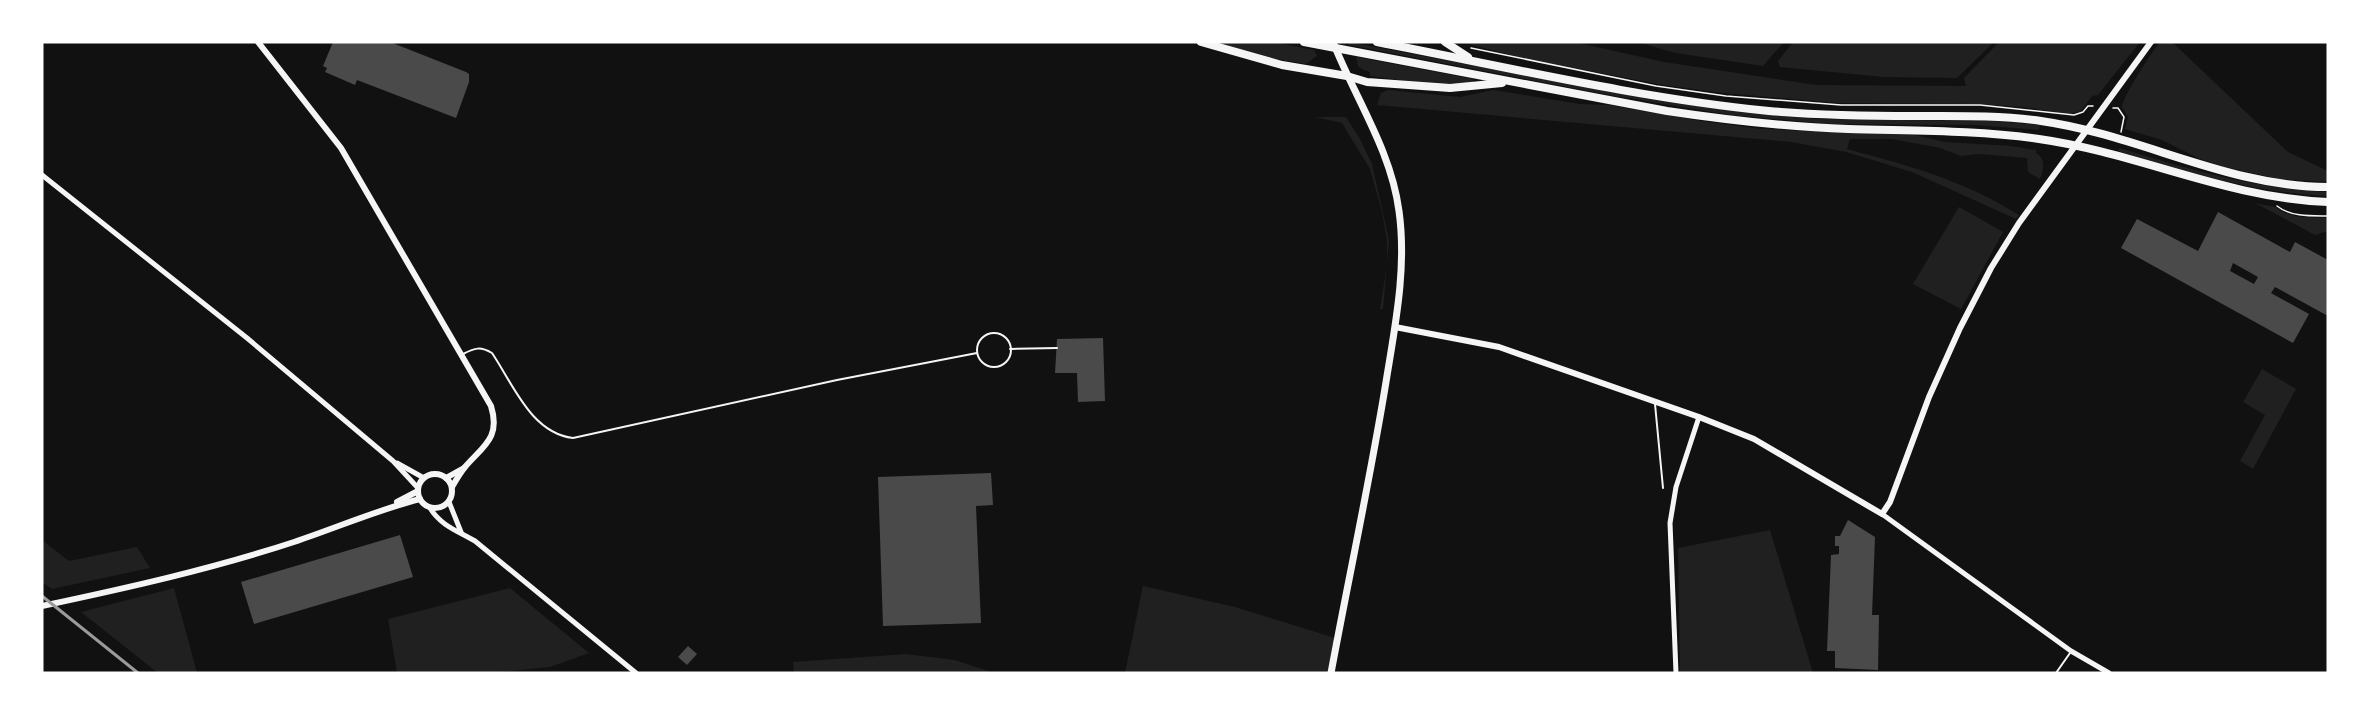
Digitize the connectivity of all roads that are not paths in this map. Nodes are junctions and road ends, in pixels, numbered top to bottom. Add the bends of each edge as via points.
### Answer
1 (258, 42) edge
2 (1200, 42) edge
3 (1304, 42) edge
4 (1333, 42) edge
5 (1377, 42) edge
6 (1445, 42) edge
7 (2151, 42) edge
8 (1474, 61) junction
9 (1347, 76) junction
10 (1514, 82) junction
11 (2086, 129) junction
12 (2075, 146) junction
13 (42, 175) edge
14 (2328, 187) edge
15 (2328, 201) edge
16 (1395, 327) junction
17 (1056, 348) dead end
18 (1010, 349) junction
19 (977, 352) junction
20 (461, 355) junction
21 (1655, 401) junction
22 (1699, 417) junction
23 (393, 461) junction
24 (464, 467) junction
25 (424, 478) junction
26 (446, 478) junction
27 (452, 487) junction
28 (1663, 488) dead end
29 (418, 489) junction
30 (420, 499) junction
31 (448, 502) junction
32 (385, 508) junction
33 (430, 508) junction
34 (1882, 514) junction
35 (461, 532) junction
36 (42, 606) edge
37 (2071, 651) junction
38 (636, 673) edge
39 (1331, 673) edge
40 (1676, 673) edge
41 (2056, 673) edge
42 (2109, 673) edge

1 - 20 street via 340,148
2 - 9 main road via 1282,65
3 - 10 main road
4 - 9 main road
5 - 8 main road
6 - 8 main road
7 - 11 street
8 - 11 main road via 1723,106 1836,115 2004,117
9 - 10 main road via 1367,82 1450,88
9 - 16 main road via 1388,162 1399,209 1402,251
10 - 12 main road via 1756,123 2013,136
11 - 12 street
11 - 14 main road via 2241,177
12 - 15 main road via 2249,193
12 - 34 street via 1991,268 1936,381
13 - 23 street via 247,338
16 - 21 street via 1499,347
16 - 39 main road
17 - 18 lane
18 - 19 lane via 1005,363 996,367 981,362
18 - 19 lane via 1002,336 992,333 979,342
19 - 20 lane via 573,438 557,435 535,418 492,353 476,348
20 - 24 street via 490,406 494,421 486,447
21 - 22 street
21 - 28 lane
22 - 34 street via 1754,439
22 - 40 street via 1676,488 1670,523
23 - 25 street
23 - 29 street
24 - 26 street
24 - 27 street
25 - 26 street via 435,474
25 - 29 street
26 - 27 street
27 - 31 street
29 - 30 street
29 - 32 street
30 - 32 street
30 - 33 street
31 - 33 street via 440,508
31 - 35 street
32 - 36 street via 295,542 201,570
33 - 35 street via 436,518
34 - 37 street
35 - 38 street
37 - 41 lane
37 - 42 street

